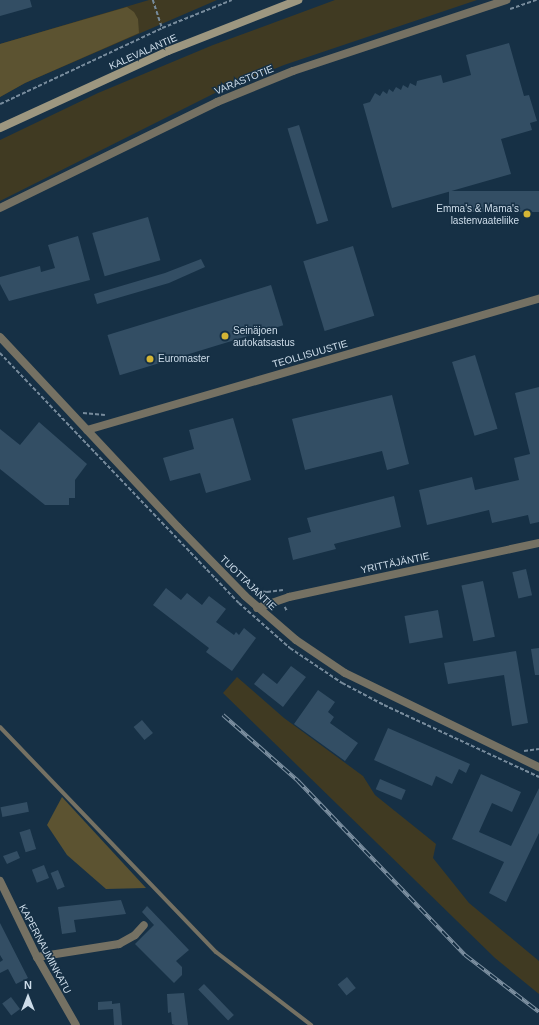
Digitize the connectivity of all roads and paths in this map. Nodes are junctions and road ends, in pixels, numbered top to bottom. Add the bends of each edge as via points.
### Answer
1 (152, 0) edge
2 (232, 0) edge
3 (298, 0) edge
4 (508, 0) edge
5 (536, 0) edge
6 (508, 9) dead end
7 (162, 28) junction
8 (0, 104) edge
9 (0, 128) edge
10 (0, 208) edge
11 (539, 299) edge
12 (0, 338) edge
13 (0, 353) edge
14 (87, 430) junction
15 (539, 543) edge
16 (257, 608) junction
17 (0, 727) edge
18 (538, 765) edge
19 (539, 777) edge
20 (0, 881) edge
21 (144, 925) dead end
22 (37, 957) junction
23 (76, 1025) edge
24 (311, 1025) edge

1 - 7 path
2 - 7 path
3 - 9 main road, KALEVALANTIE via 168,51
4 - 10 street, VARASTOTIE via 293,71 231,96
5 - 6 path
7 - 8 path
11 - 14 street, TEOLLISUUSTIE
12 - 14 street, TUOTTAJANTIE
13 - 19 path via 238,603 290,648 342,683
14 - 16 street, TUOTTAJANTIE
15 - 16 street, YRITTÄJÄNTIE via 289,596
16 - 18 street, TUOTTAJANTIE via 296,640 345,673
17 - 24 lane via 216,952
20 - 22 street, KAPERNAUMINKATU
21 - 22 street via 135,935 119,944
22 - 23 street, KAPERNAUMINKATU

